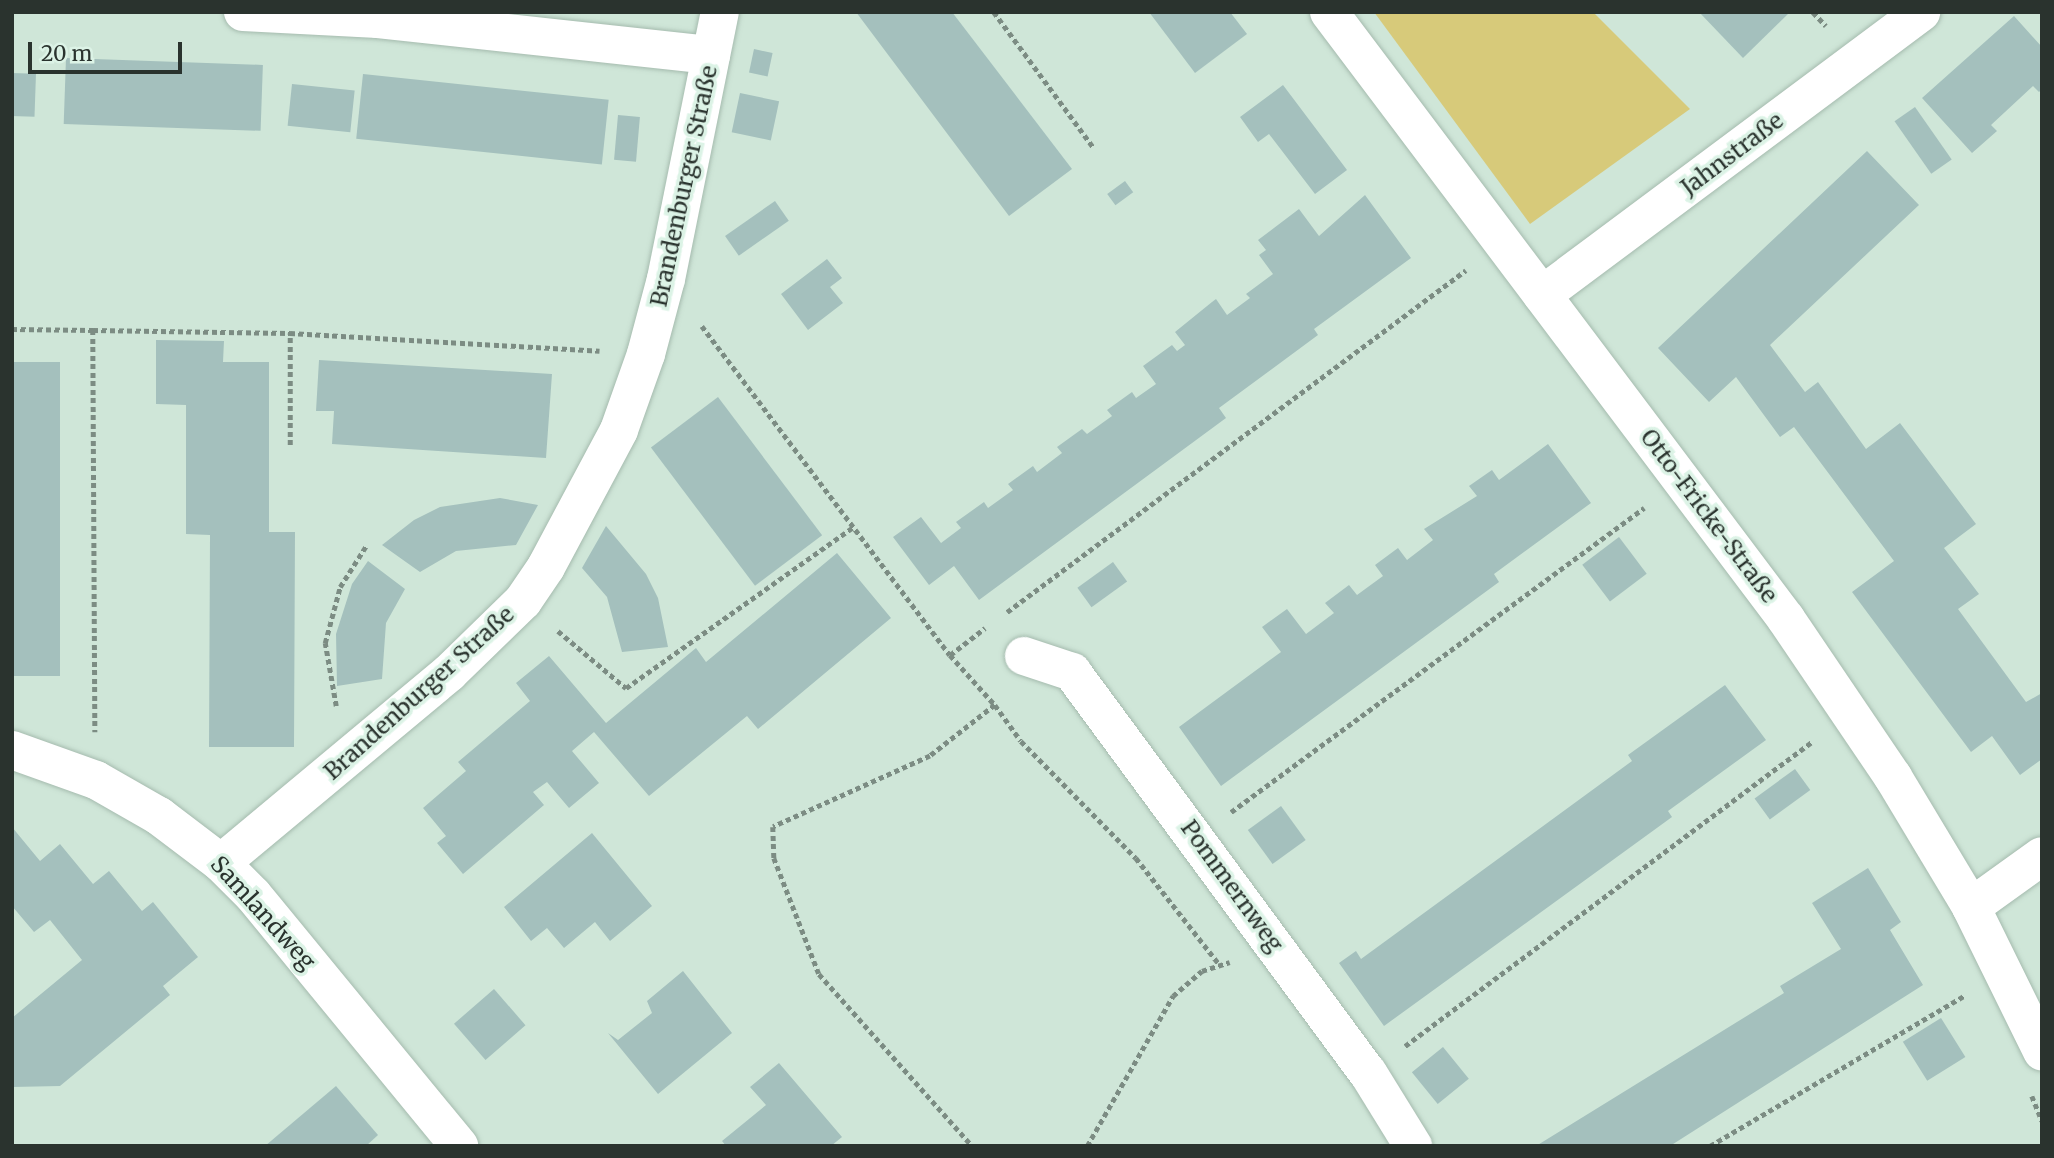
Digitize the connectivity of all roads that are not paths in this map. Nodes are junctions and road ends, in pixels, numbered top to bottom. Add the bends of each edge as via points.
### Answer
1 (243, 12) edge
2 (720, 12) edge
3 (1329, 12) edge
4 (1921, 12) edge
5 (711, 55) junction
6 (1542, 295) junction
7 (1024, 656) road end
8 (12, 750) edge
9 (2042, 856) edge
10 (220, 863) junction
11 (1971, 907) junction
12 (2042, 1051) edge
13 (459, 1146) edge
14 (1413, 1146) edge

1 - 5 street via 378,19
2 - 5 street, Brandenburger Straße
3 - 6 street, Otto-Fricke-Straße
4 - 6 street, Jahnstraße
5 - 10 street, Brandenburger Straße via 666,279 646,354 619,430 592,487 523,601 449,673
6 - 11 street, Otto-Fricke-Straße via 1786,619 1893,777
7 - 14 street, Pommernweg via 1072,672 1368,1073
8 - 10 street, Samlandweg via 96,780 159,816
9 - 11 street
10 - 13 street, Samlandweg via 253,895
11 - 12 street, Otto-Fricke-Straße

